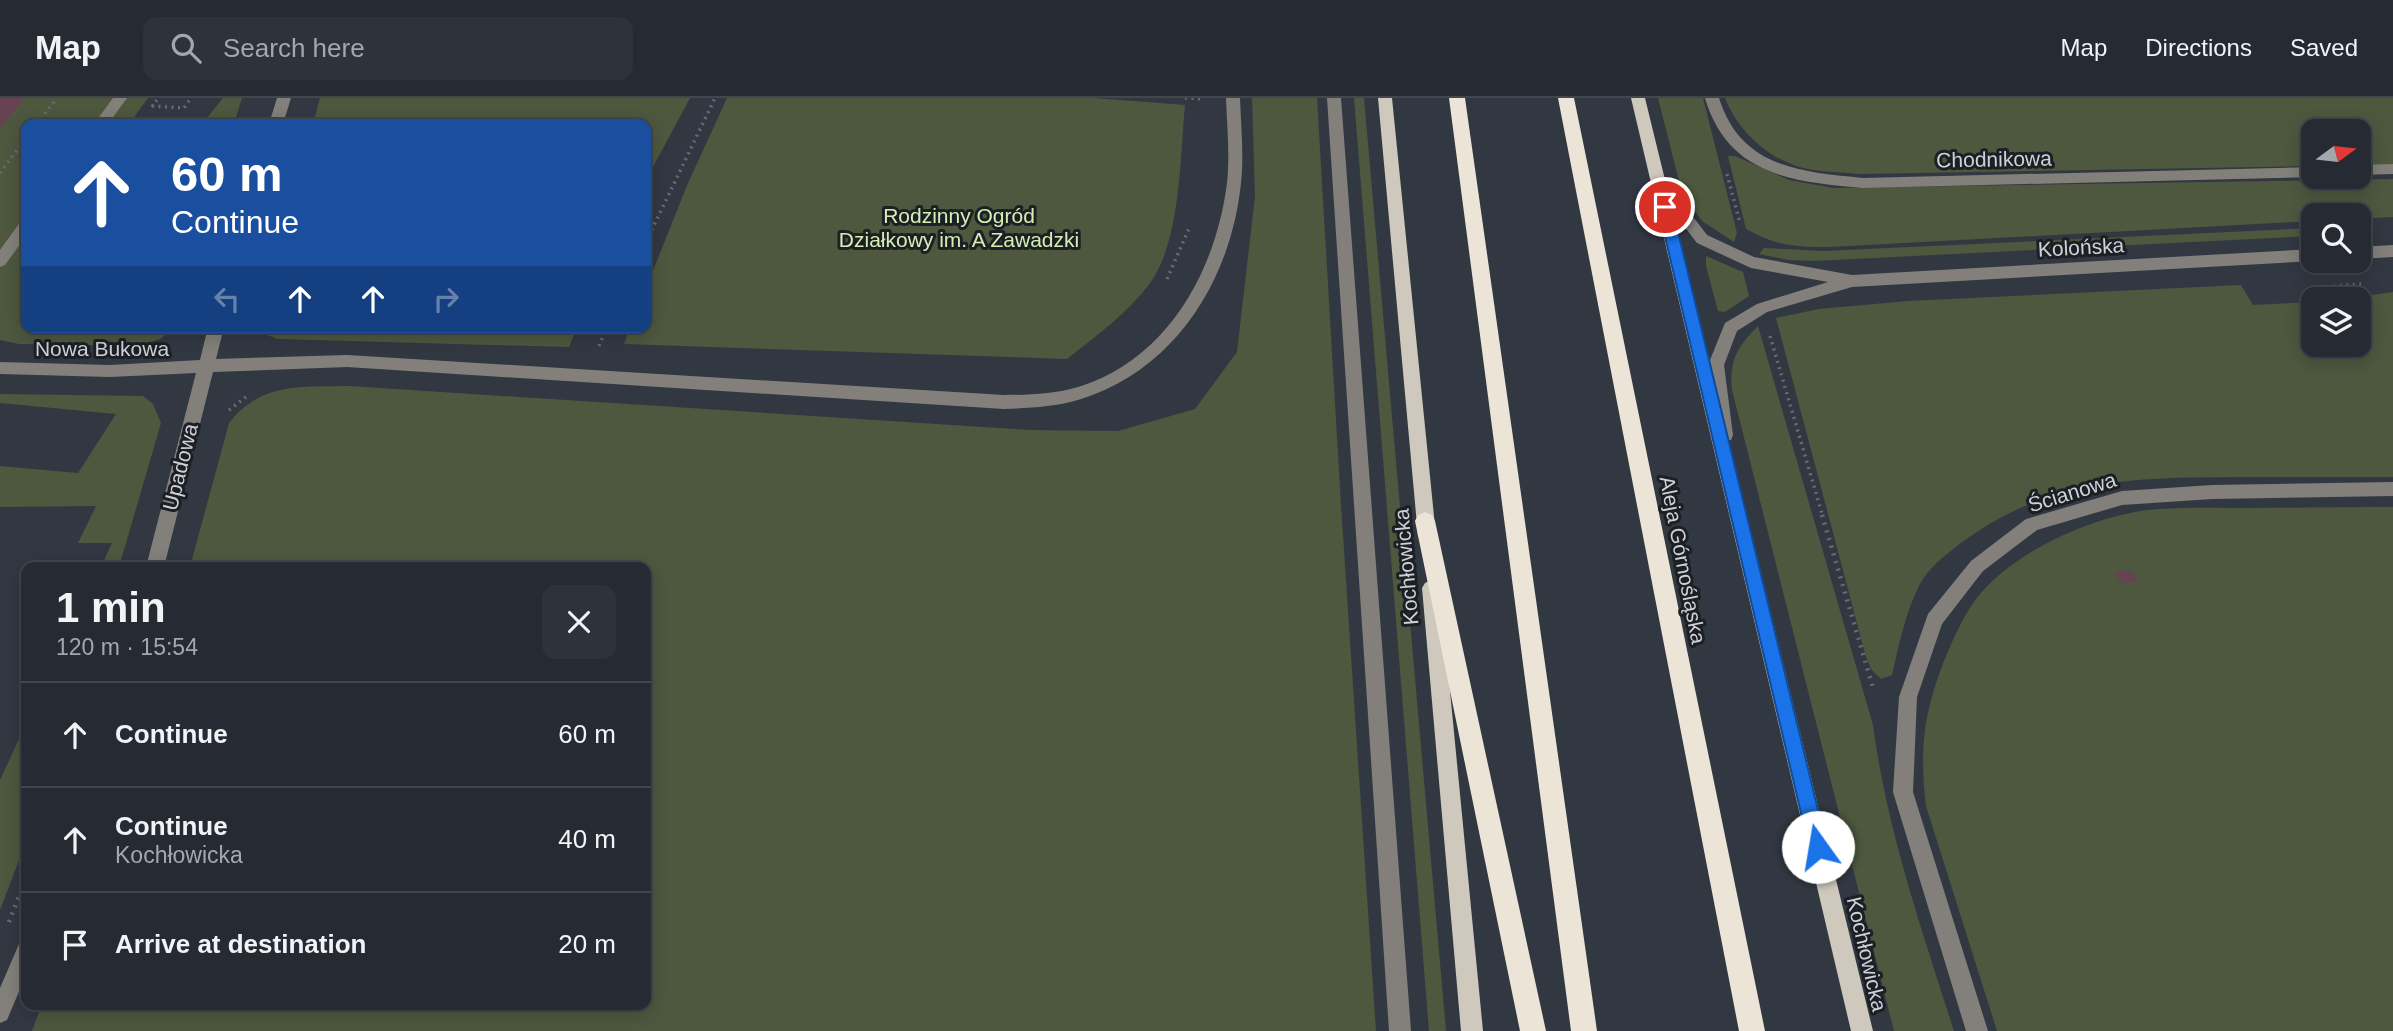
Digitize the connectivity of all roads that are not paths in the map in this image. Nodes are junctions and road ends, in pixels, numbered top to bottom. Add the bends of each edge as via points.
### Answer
1 (120, 98) edge
2 (284, 98) edge
3 (1233, 98) edge
4 (1334, 98) edge
5 (1385, 98) edge
6 (1457, 98) edge
7 (1566, 98) edge
8 (1639, 98) edge
9 (1712, 98) edge
10 (105, 119) edge
11 (278, 119) edge
12 (2393, 169) edge
13 (2371, 170) edge
14 (2301, 172) edge
15 (1659, 183) junction
16 (21, 232) edge
17 (2393, 251) edge
18 (2371, 252) edge
19 (2301, 256) edge
20 (0, 261) edge
21 (1852, 281) junction
22 (214, 333) edge
23 (0, 368) edge
24 (205, 368) junction
25 (1730, 480) junction
26 (2393, 489) edge
27 (1425, 521) junction
28 (156, 562) edge
29 (21, 963) edge
30 (0, 1013) edge
31 (1400, 1031) edge
32 (1472, 1031) edge
33 (1533, 1031) edge
34 (1584, 1031) edge
35 (1752, 1031) edge
36 (1862, 1031) edge
37 (1977, 1031) edge

1 - 10 street
2 - 11 street
3 - 24 street, Nowa Bukowa via 1234,181 1219,258 1180,325 1156,351 1124,374 1088,391 1044,401 1003,402 347,361
4 - 31 street
5 - 27 main road, Kochłowicka
6 - 34 highway
7 - 35 highway, Aleja Górnośląska
8 - 15 main road
9 - 14 street, Chodnikowa via 1728,136 1758,159 1799,177 1863,183
12 - 13 street
15 - 21 street via 1702,239 1751,262
15 - 25 main road, Kochłowicka
16 - 20 street
17 - 18 street
19 - 21 street, Kolońska
21 - 25 street via 1762,307 1731,327 1716,365
22 - 24 street, Upadowa
23 - 24 street, Nowa Bukowa
24 - 28 street, Upadowa
25 - 36 main road, Kochłowicka
26 - 37 street, Ścianowa via 2122,498 2032,524 1977,566 1934,620 1908,697 1903,792
27 - 32 main road, Kochłowicka
27 - 33 highway
29 - 30 street

